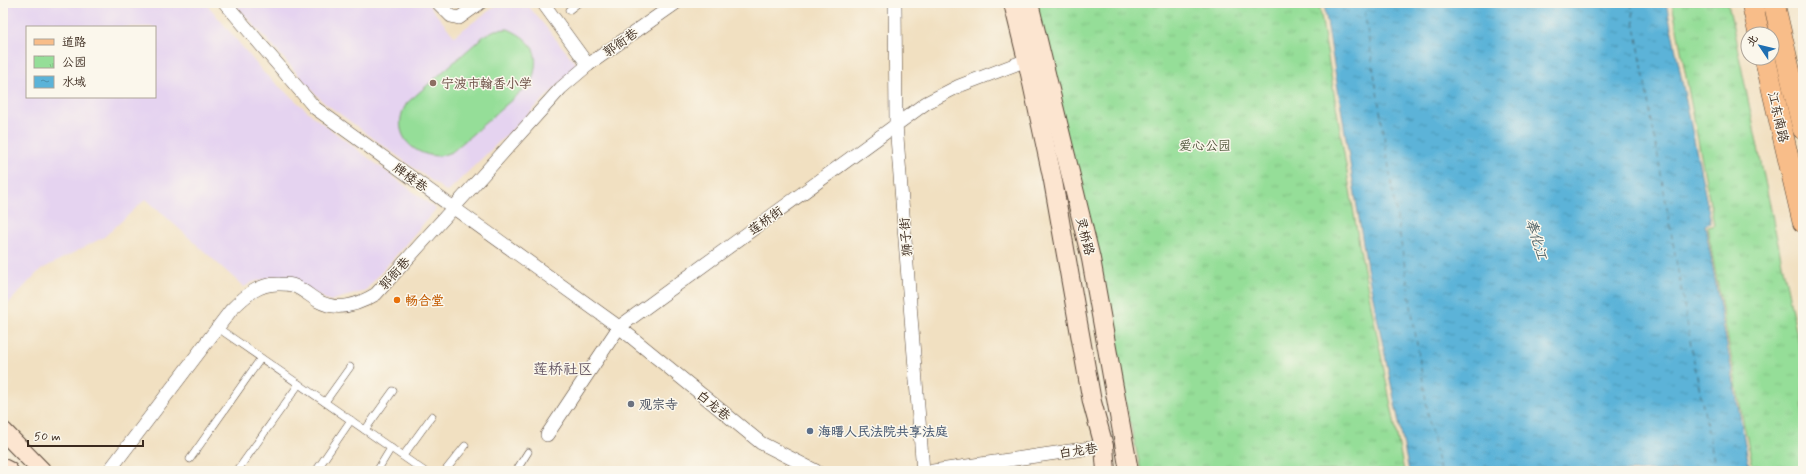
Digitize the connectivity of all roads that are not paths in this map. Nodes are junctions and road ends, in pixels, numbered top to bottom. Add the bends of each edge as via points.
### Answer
1 (224, 3) edge
2 (438, 3) edge
3 (480, 3) edge
4 (543, 3) edge
5 (578, 3) edge
6 (676, 3) edge
7 (895, 3) edge
8 (1013, 3) edge
9 (1029, 3) edge
10 (1752, 3) edge
11 (1774, 3) edge
12 (568, 10) dead end
13 (1757, 26) edge
14 (1027, 60) junction
15 (588, 65) junction
16 (1767, 66) edge
17 (896, 124) junction
18 (1803, 129) edge
19 (452, 207) junction
20 (1803, 222) edge
21 (619, 327) junction
22 (218, 328) junction
23 (261, 358) junction
24 (350, 367) dead end
25 (299, 384) junction
26 (393, 391) dead end
27 (325, 402) junction
28 (432, 416) dead end
29 (351, 420) junction
30 (365, 430) junction
31 (3, 431) edge
32 (548, 435) dead end
33 (464, 446) dead end
34 (1104, 446) junction
35 (392, 448) junction
36 (528, 452) dead end
37 (402, 456) junction
38 (190, 459) dead end
39 (3, 468) edge
40 (10, 471) edge
41 (42, 471) edge
42 (109, 471) edge
43 (238, 471) edge
44 (316, 471) edge
45 (377, 471) edge
46 (424, 471) edge
47 (445, 471) edge
48 (516, 471) edge
49 (816, 471) edge
50 (923, 471) edge
51 (933, 471) edge
52 (1106, 471) edge
53 (1129, 471) edge

1 - 19 street, 牌楼巷 via 315,108
2 - 3 street via 451,16 459,18
4 - 15 street
5 - 12 lane
6 - 15 street, 郭衙巷
7 - 17 street, 狮子街
8 - 14 main road, 灵桥路
9 - 53 main road, 灵桥路 via 1091,259
10 - 13 main road
11 - 18 main road, 江东南路
14 - 17 street, 莲桥街 via 959,86 926,103
14 - 34 main road, 灵桥路 via 1053,181 1092,402
15 - 19 street, 郭衙巷 via 561,88
16 - 20 main road, 江东南路
17 - 21 street, 莲桥街
17 - 50 street, 狮子街
19 - 21 street, 牌楼巷
19 - 22 street, 郭衙巷 via 376,294 366,300 345,307 330,306 292,285 266,284 246,295
21 - 32 street, 莲桥街
21 - 49 street, 白龙巷 via 761,443
22 - 23 lane
22 - 42 street, 郭衙巷
23 - 25 lane
23 - 38 lane
24 - 27 lane
25 - 27 lane
25 - 43 lane
26 - 30 lane
27 - 29 lane
28 - 37 lane
29 - 30 lane
29 - 44 lane
30 - 35 lane
31 - 41 main road
33 - 47 lane
34 - 51 street, 白龙巷
34 - 52 main road, 灵桥路
35 - 37 lane
35 - 45 lane
36 - 48 lane
37 - 46 lane
39 - 40 main road

